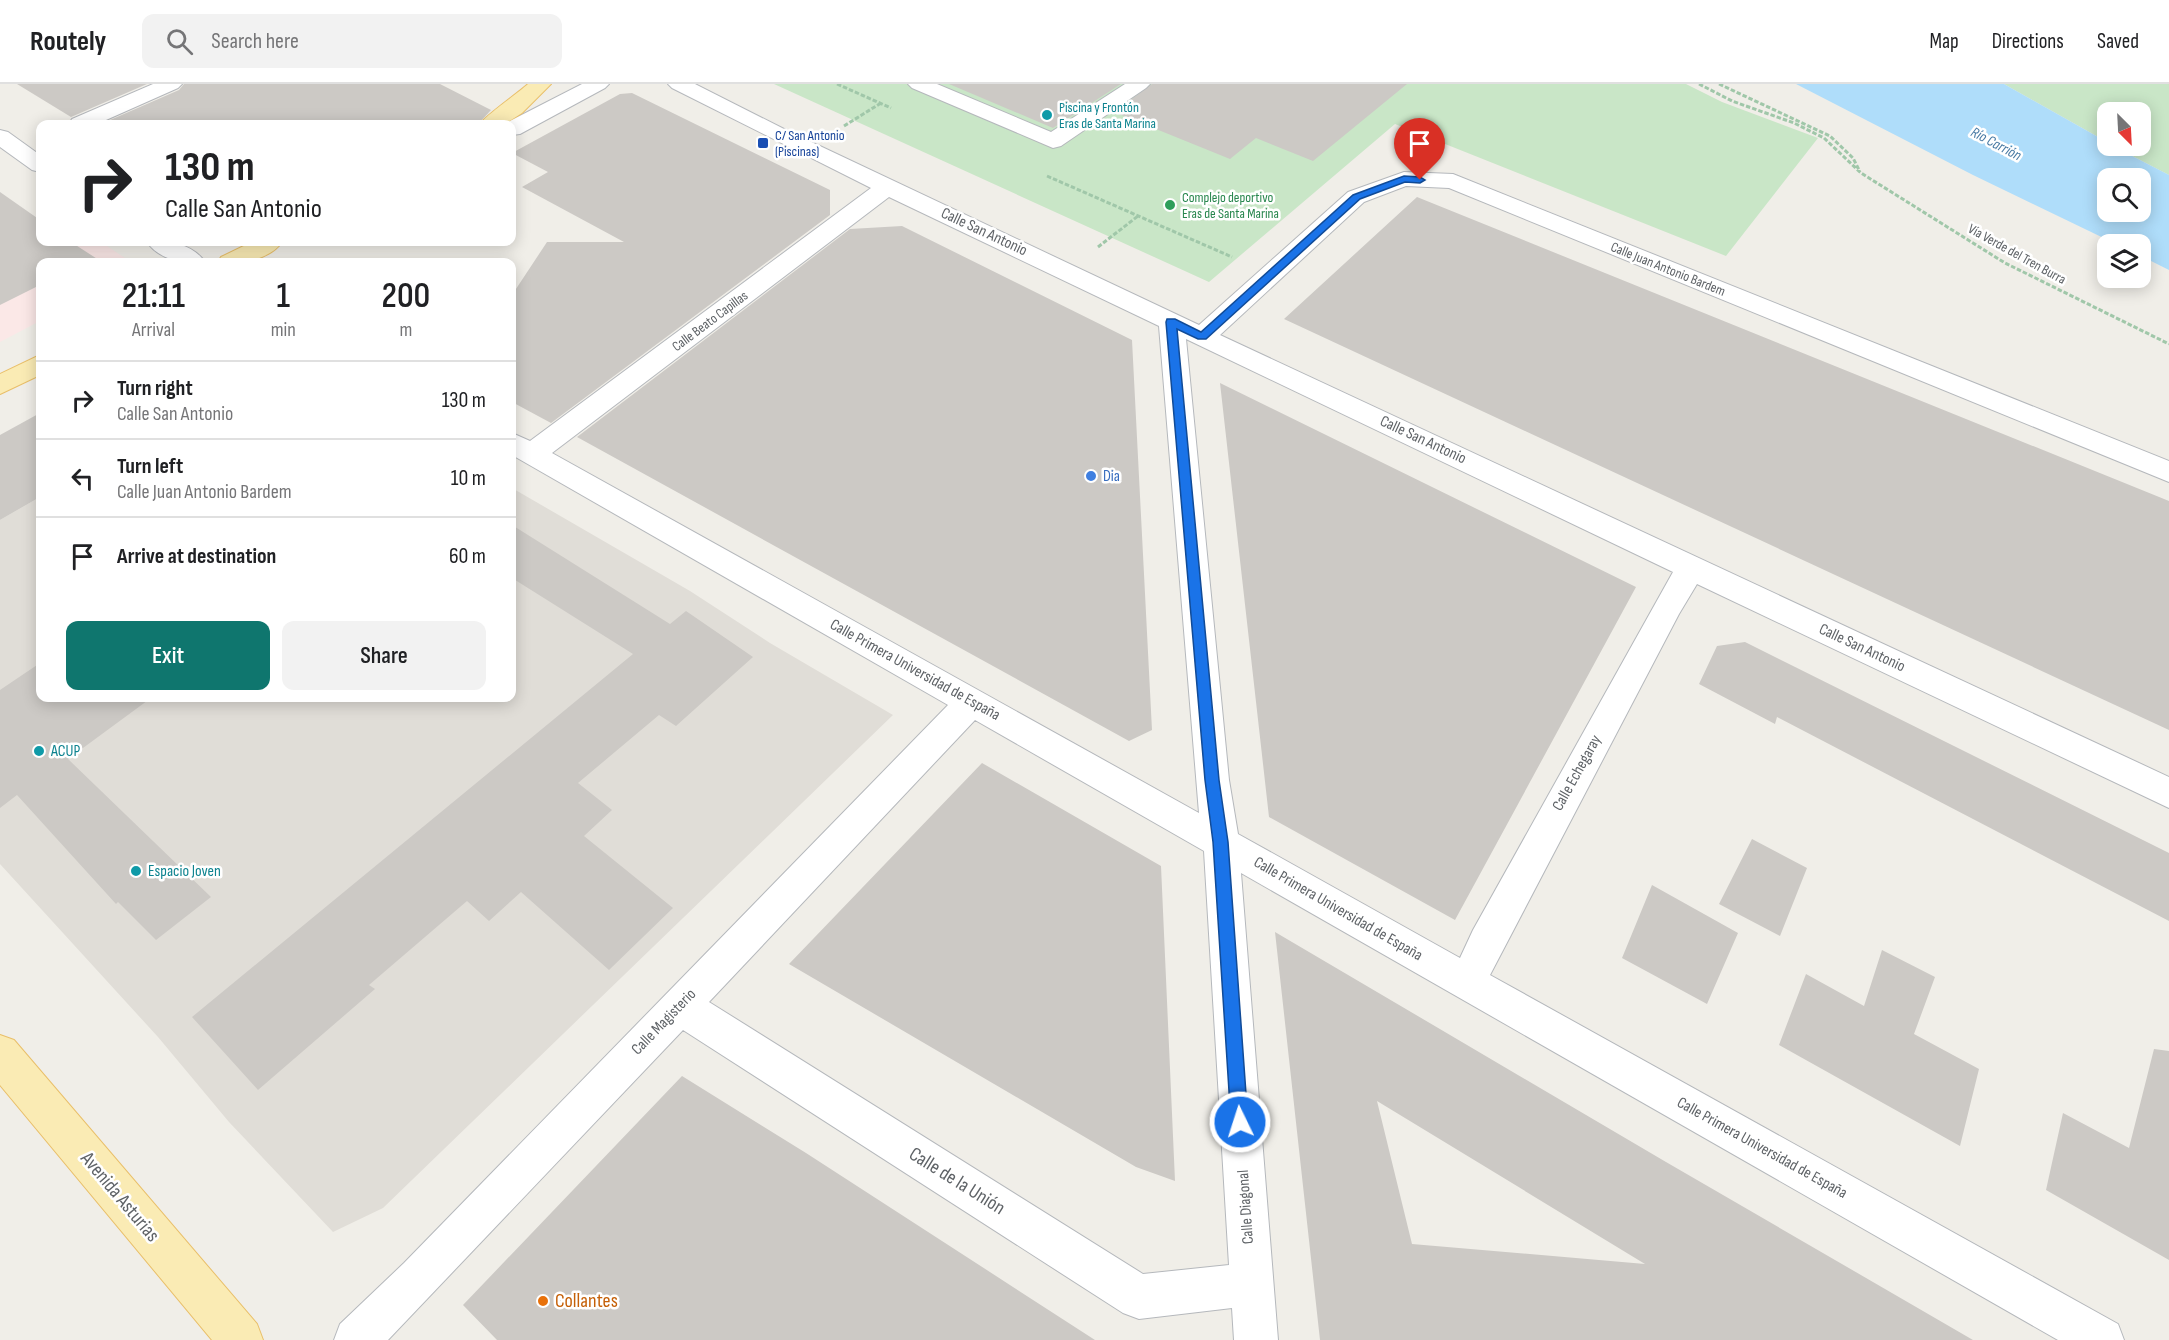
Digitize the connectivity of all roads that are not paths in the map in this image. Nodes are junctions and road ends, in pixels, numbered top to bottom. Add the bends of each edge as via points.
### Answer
1 (171, 84) edge
2 (540, 84) edge
3 (598, 84) edge
4 (679, 84) edge
5 (919, 84) edge
6 (1138, 84) edge
7 (89, 120) edge
8 (497, 120) edge
9 (516, 127) edge
10 (0, 137) edge
11 (36, 144) edge
12 (10, 156) edge
13 (36, 164) edge
14 (888, 187) junction
15 (166, 246) edge
16 (262, 246) edge
17 (186, 258) edge
18 (238, 258) edge
19 (1171, 322) junction
20 (1202, 337) junction
21 (36, 366) edge
22 (0, 385) edge
23 (522, 448) edge
24 (2169, 472) edge
25 (1691, 568) junction
26 (971, 702) junction
27 (2169, 793) edge
28 (1221, 842) junction
29 (1468, 982) junction
30 (680, 1006) junction
31 (0, 1054) edge
32 (1252, 1284) junction
33 (241, 1340) edge
34 (356, 1340) edge
35 (1256, 1340) edge
36 (2102, 1340) edge

1 - 7 street
2 - 8 main road
3 - 9 street
4 - 14 street, Calle San Antonio
5 - 6 street via 1053,141
10 - 12 street
11 - 12 street
12 - 13 street
14 - 19 street, Calle San Antonio
14 - 23 street, Calle Beato Capillas
15 - 17 street
16 - 18 main road
19 - 20 street, Calle San Antonio
19 - 28 street, Calle Diagonal via 1212,780
20 - 24 street, Calle Juan Antonio Bardem via 1356,197 1404,179 1453,182
20 - 25 street, Calle San Antonio
21 - 22 main road
23 - 26 street, Calle Primera Universidad de España
25 - 27 street, Calle San Antonio
25 - 29 street, Calle Echegaray via 1486,942
26 - 28 street, Calle Primera Universidad de España
26 - 30 street, Calle Magisterio
28 - 29 street, Calle Primera Universidad de España
28 - 32 street, Calle Diagonal
29 - 36 street, Calle Primera Universidad de España
30 - 32 street, Calle de la Unión via 1140,1297
30 - 34 street, Calle Magisterio
31 - 33 main road, Avenida Asturias
32 - 35 street, Calle Diagonal

